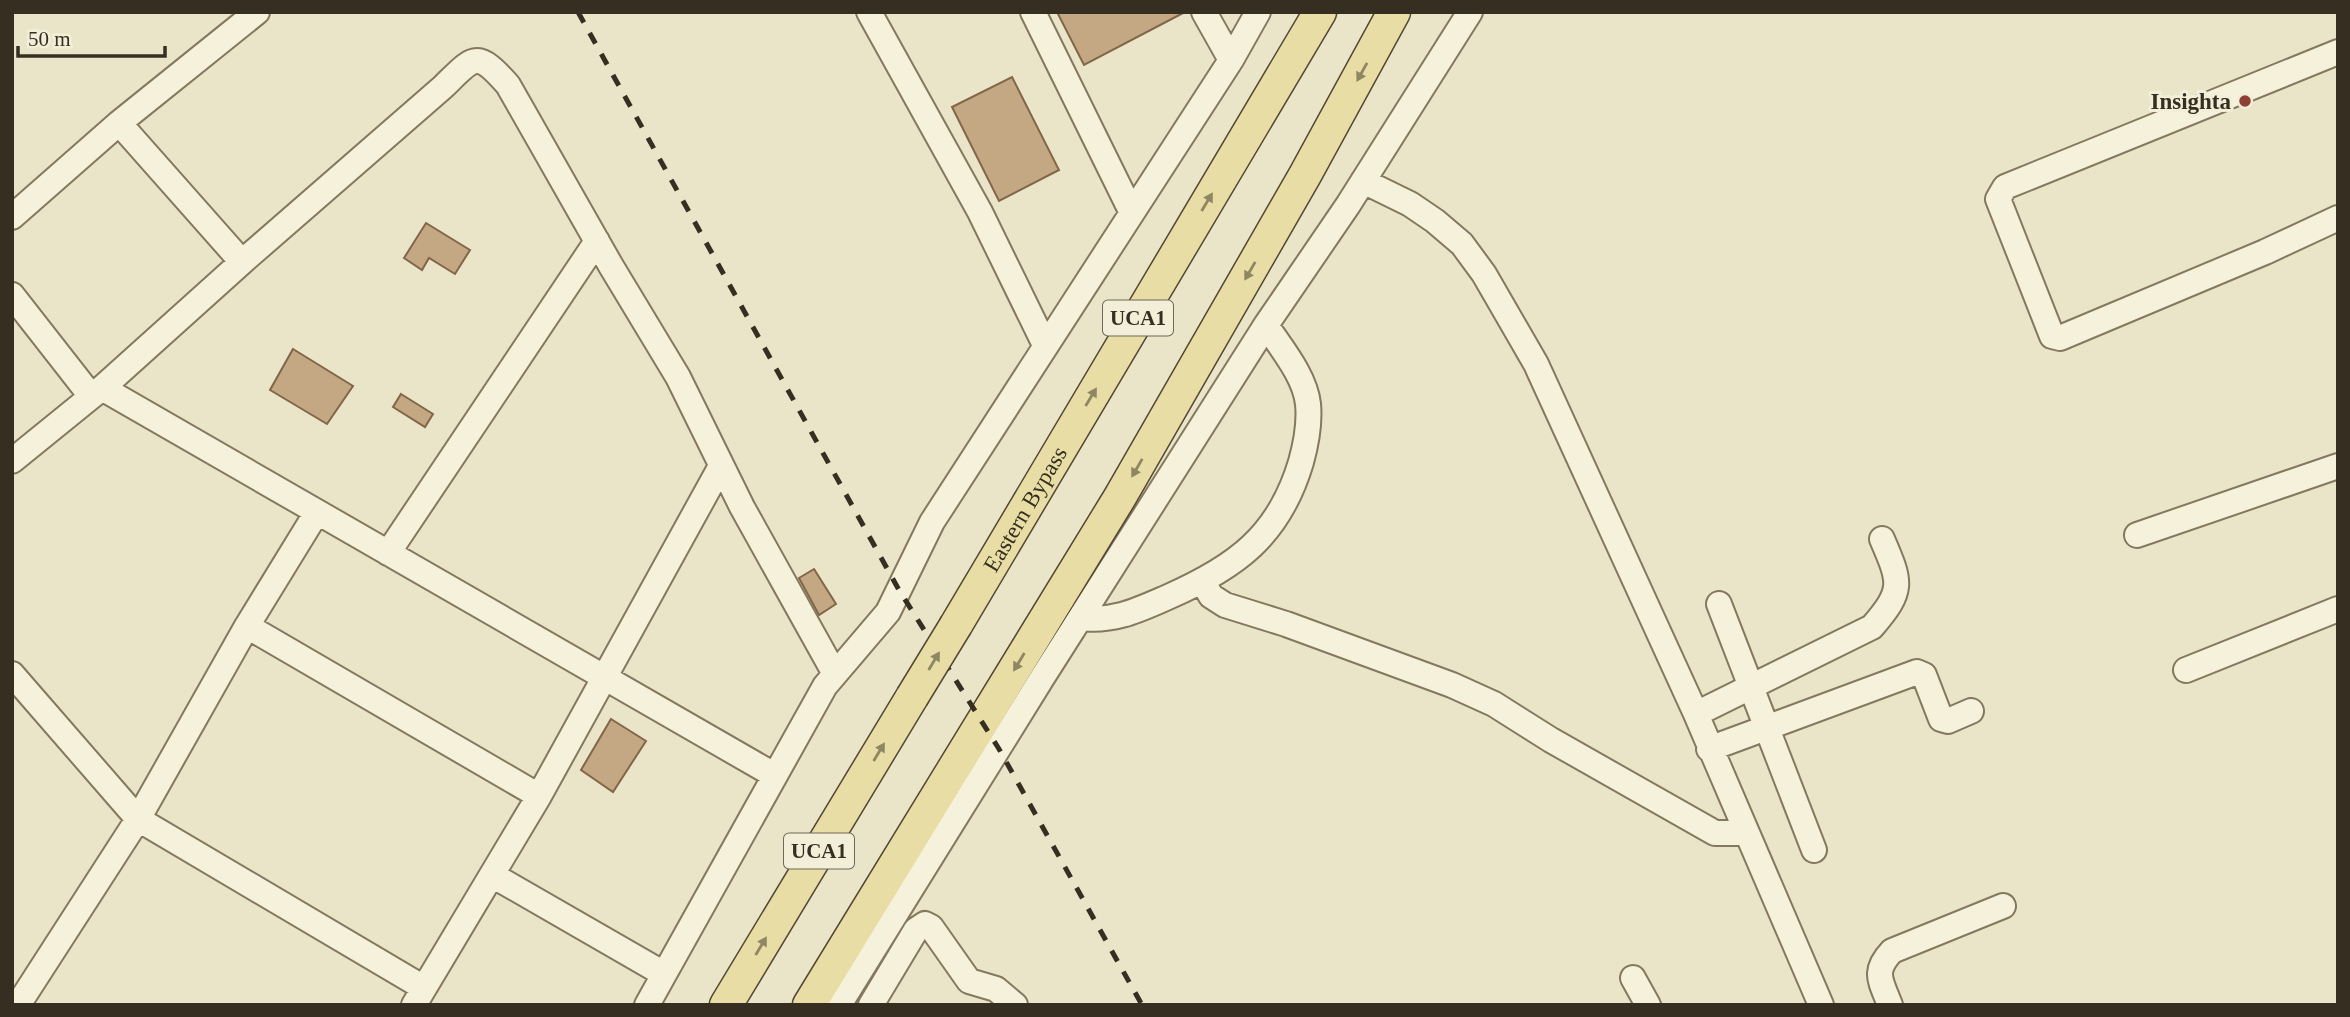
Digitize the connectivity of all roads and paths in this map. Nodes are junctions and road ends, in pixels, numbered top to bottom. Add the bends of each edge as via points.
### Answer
1 (257, 12) edge
2 (869, 12) edge
3 (1033, 12) edge
4 (1204, 12) edge
5 (1258, 12) edge
6 (1320, 12) edge
7 (1394, 12) edge
8 (1470, 12) edge
9 (2338, 52) edge
10 (1231, 60) junction
11 (119, 123) junction
12 (1363, 181) junction
13 (1132, 213) junction
14 (12, 217) edge
15 (2338, 218) edge
16 (597, 241) junction
17 (242, 262) junction
18 (12, 295) edge
19 (1266, 325) junction
20 (1045, 345) junction
21 (97, 392) junction
22 (12, 461) edge
23 (722, 466) junction
24 (2338, 466) edge
25 (317, 512) junction
26 (2137, 535) dead end
27 (1882, 539) dead end
28 (387, 553) junction
29 (1203, 582) junction
30 (1719, 604) dead end
31 (2338, 609) edge
32 (1081, 618) junction
33 (247, 626) junction
34 (2186, 670) dead end
35 (12, 674) edge
36 (835, 674) junction
37 (604, 677) junction
38 (1751, 685) junction
39 (1971, 711) dead end
40 (1696, 714) junction
41 (1767, 727) junction
42 (1709, 749) junction
43 (774, 775) junction
44 (539, 796) junction
45 (138, 819) junction
46 (1746, 833) junction
47 (1814, 850) dead end
48 (492, 875) junction
49 (2003, 906) dead end
50 (664, 974) junction
51 (1633, 978) dead end
52 (419, 996) edge
53 (21, 1000) edge
54 (647, 1005) edge
55 (726, 1005) edge
56 (808, 1005) edge
57 (839, 1005) edge
58 (871, 1005) edge
59 (1015, 1005) edge
60 (1648, 1005) edge
61 (1821, 1005) edge
62 (1890, 1005) edge

1 - 11 street
2 - 20 street via 980,212
3 - 13 street
4 - 10 street
5 - 10 street
55 -> 6 main road, Eastern Bypass / UCA1, bridge
7 -> 56 main road via 1120,497
8 - 12 street
9 - 15 street via 2005,187 1998,200 2052,336 2060,338
10 - 13 street
11 - 14 street
11 - 17 street
12 - 19 street
12 - 40 street via 1435,221 1462,244 1484,274 1536,364
13 - 20 street
16 - 17 street via 508,85 491,67 476,60
16 - 23 street via 678,377
16 - 28 street
17 - 21 street
18 - 21 street
19 - 29 street via 1298,374 1308,401 1306,444 1285,504 1269,530
19 - 32 street
20 - 36 street via 932,522 888,612
21 - 22 street
21 - 25 street
23 - 36 street
23 - 37 street
24 - 26 street
25 - 28 street
25 - 33 street
27 - 38 street via 1897,584 1889,607 1872,627
28 - 37 street
29 - 32 street via 1127,615
29 - 46 street via 1211,596 1225,605 1299,628 1494,704 1715,833
30 - 38 street
31 - 34 street
32 - 57 street
33 - 44 street
33 - 45 street
35 - 45 street
36 - 43 street
37 - 43 street
37 - 44 street
38 - 40 street
38 - 41 street
39 - 41 street via 1948,721 1941,719 1924,675 1917,672
40 - 42 street
41 - 42 street
41 - 47 street
42 - 46 street
43 - 50 street
44 - 48 street
45 - 52 street
45 - 53 street
46 - 61 street
48 - 50 street
48 - 52 street
49 - 62 street via 1892,951 1881,962 1878,974
50 - 54 street
51 - 60 street
58 - 59 street via 916,930 925,924 932,927 969,981 996,989

